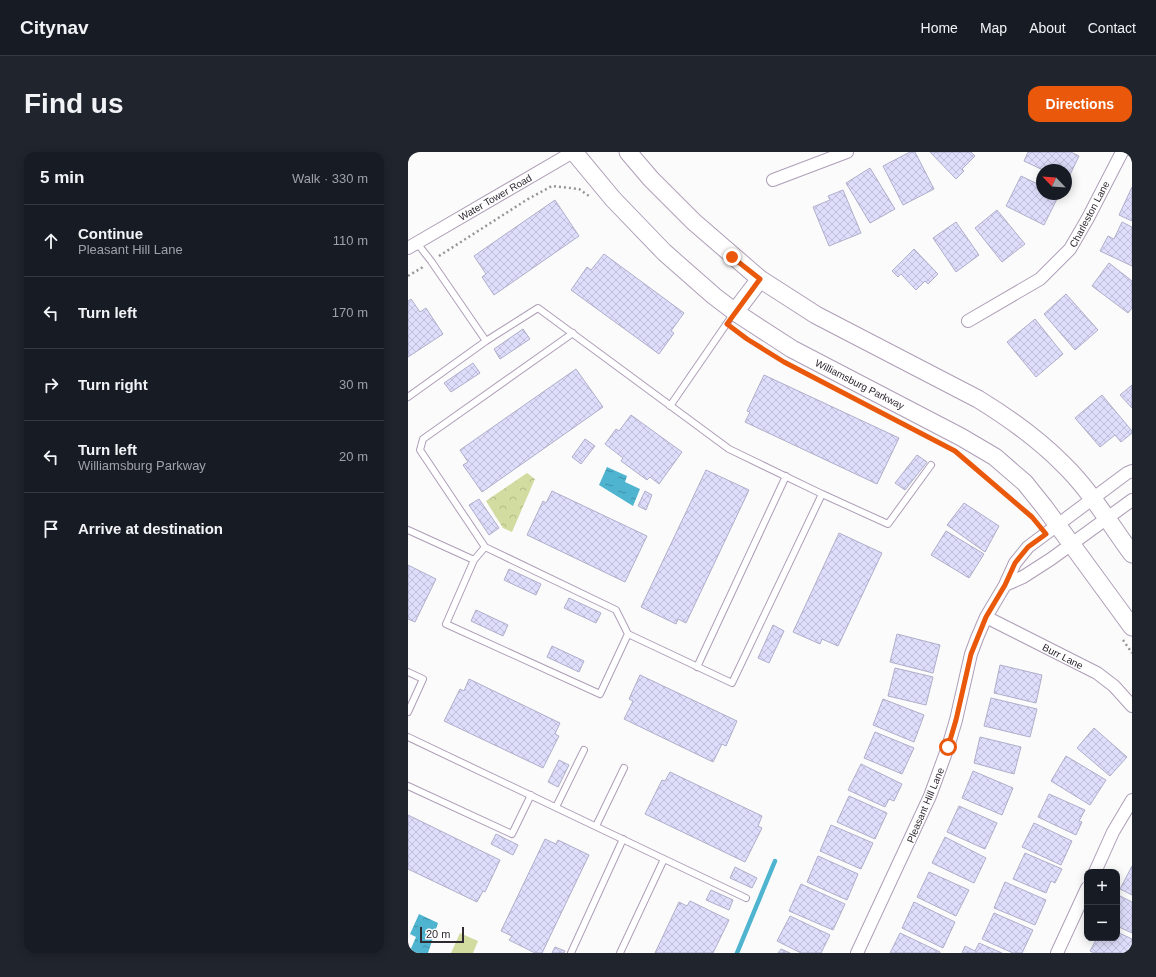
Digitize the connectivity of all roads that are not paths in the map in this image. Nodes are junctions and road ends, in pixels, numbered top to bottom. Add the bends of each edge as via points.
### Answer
1 (574, 152) edge
2 (628, 152) edge
3 (847, 152) edge
4 (1122, 152) edge
5 (773, 180) dead end
6 (411, 247) edge
7 (760, 279) junction
8 (735, 312) junction
9 (968, 321) dead end
10 (573, 333) junction
11 (486, 341) junction
12 (408, 397) edge
13 (670, 406) junction
14 (931, 465) dead end
15 (1132, 471) edge
16 (786, 476) junction
17 (822, 494) junction
18 (1092, 499) junction
19 (1132, 500) edge
20 (1106, 519) junction
21 (1052, 529) junction
22 (408, 530) edge
23 (1072, 544) junction
24 (485, 547) junction
25 (1132, 554) edge
26 (474, 560) junction
27 (1005, 585) junction
28 (986, 617) junction
29 (1125, 631) edge
30 (628, 634) junction
31 (697, 666) junction
32 (408, 672) edge
33 (1132, 706) edge
34 (408, 712) edge
35 (408, 737) edge
36 (584, 750) dead end
37 (624, 768) dead end
38 (408, 786) edge
39 (531, 795) junction
40 (1132, 800) edge
41 (556, 807) junction
42 (596, 826) junction
43 (623, 839) junction
44 (664, 859) junction
45 (1095, 869) edge
46 (1084, 894) edge
47 (746, 898) dead end
48 (571, 953) edge
49 (620, 953) edge
50 (857, 953) edge
51 (1057, 953) edge

1 - 6 street, Water Tower Road
1 - 8 street, Williamsburg Parkway via 613,199 664,252
2 - 7 street via 694,222
3 - 5 street
4 - 9 street, Charleston Lane via 1070,250 1040,279
6 - 11 lane via 431,261
7 - 8 street
7 - 18 street via 816,315 1002,414 1064,465
8 - 13 lane
8 - 21 street, Williamsburg Parkway via 792,349 995,457 1025,483
10 - 11 lane via 538,308
10 - 13 lane
10 - 24 lane via 423,439 420,450
11 - 12 lane
13 - 16 lane via 729,449
14 - 17 lane via 888,524
15 - 18 street, Pleasant Hill Lane
16 - 17 lane
16 - 31 lane
17 - 31 lane via 732,683
18 - 20 street
18 - 21 street, Pleasant Hill Lane
19 - 20 street
20 - 23 street
20 - 25 street
21 - 23 street, Williamsburg Parkway
21 - 27 street, Pleasant Hill Lane via 1028,547 1015,563
22 - 26 lane
23 - 27 street via 1023,577
23 - 29 street, Williamsburg Parkway
24 - 26 lane
24 - 30 lane via 616,610
26 - 30 lane via 446,624 600,694
27 - 28 street, Pleasant Hill Lane
28 - 33 street, Burr Lane via 1097,673 1114,686
28 - 50 street, Pleasant Hill Lane via 971,654 956,720 940,770
30 - 31 lane
32 - 34 lane via 423,680
35 - 39 lane
36 - 41 lane
37 - 42 lane
38 - 39 lane via 512,834
39 - 41 lane
40 - 45 street
41 - 42 lane
42 - 43 lane
43 - 44 lane
43 - 48 lane
44 - 47 lane
44 - 49 lane
46 - 51 street

